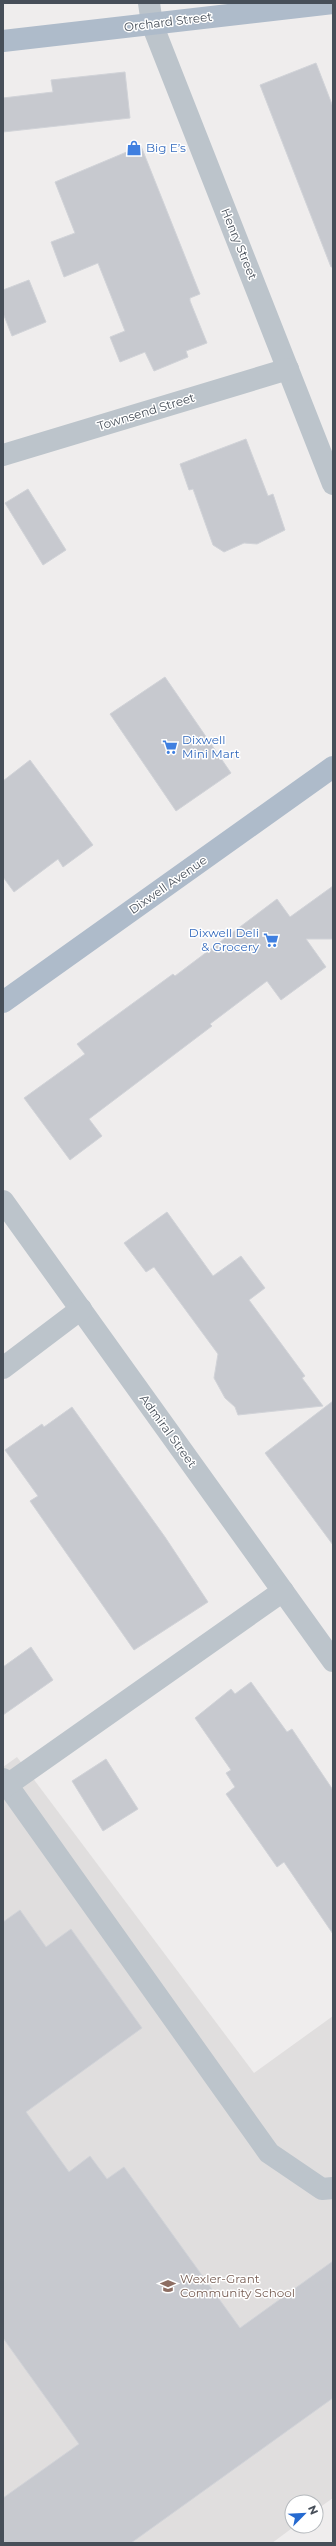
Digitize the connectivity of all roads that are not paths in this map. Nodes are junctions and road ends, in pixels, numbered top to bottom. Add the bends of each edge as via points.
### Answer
1 (333, 3) edge
2 (150, 13) edge
3 (3, 41) edge
4 (288, 369) junction
5 (3, 455) edge
6 (333, 484) edge
7 (333, 767) edge
8 (3, 1002) edge
9 (3, 1201) edge
10 (81, 1309) junction
11 (3, 1368) edge
12 (283, 1591) junction
13 (333, 1661) edge
14 (4, 1784) edge
15 (333, 2188) edge

1 - 2 main road, Orchard Street
2 - 3 main road, Orchard Street
2 - 4 street, Henry Street
4 - 5 street, Townsend Street
4 - 6 street, Henry Street
7 - 8 main road, Dixwell Avenue
9 - 10 street, Admiral Street
10 - 11 street
10 - 12 street, Admiral Street
12 - 13 street, Admiral Street
12 - 14 street
14 - 15 street via 269,2153 322,2189

